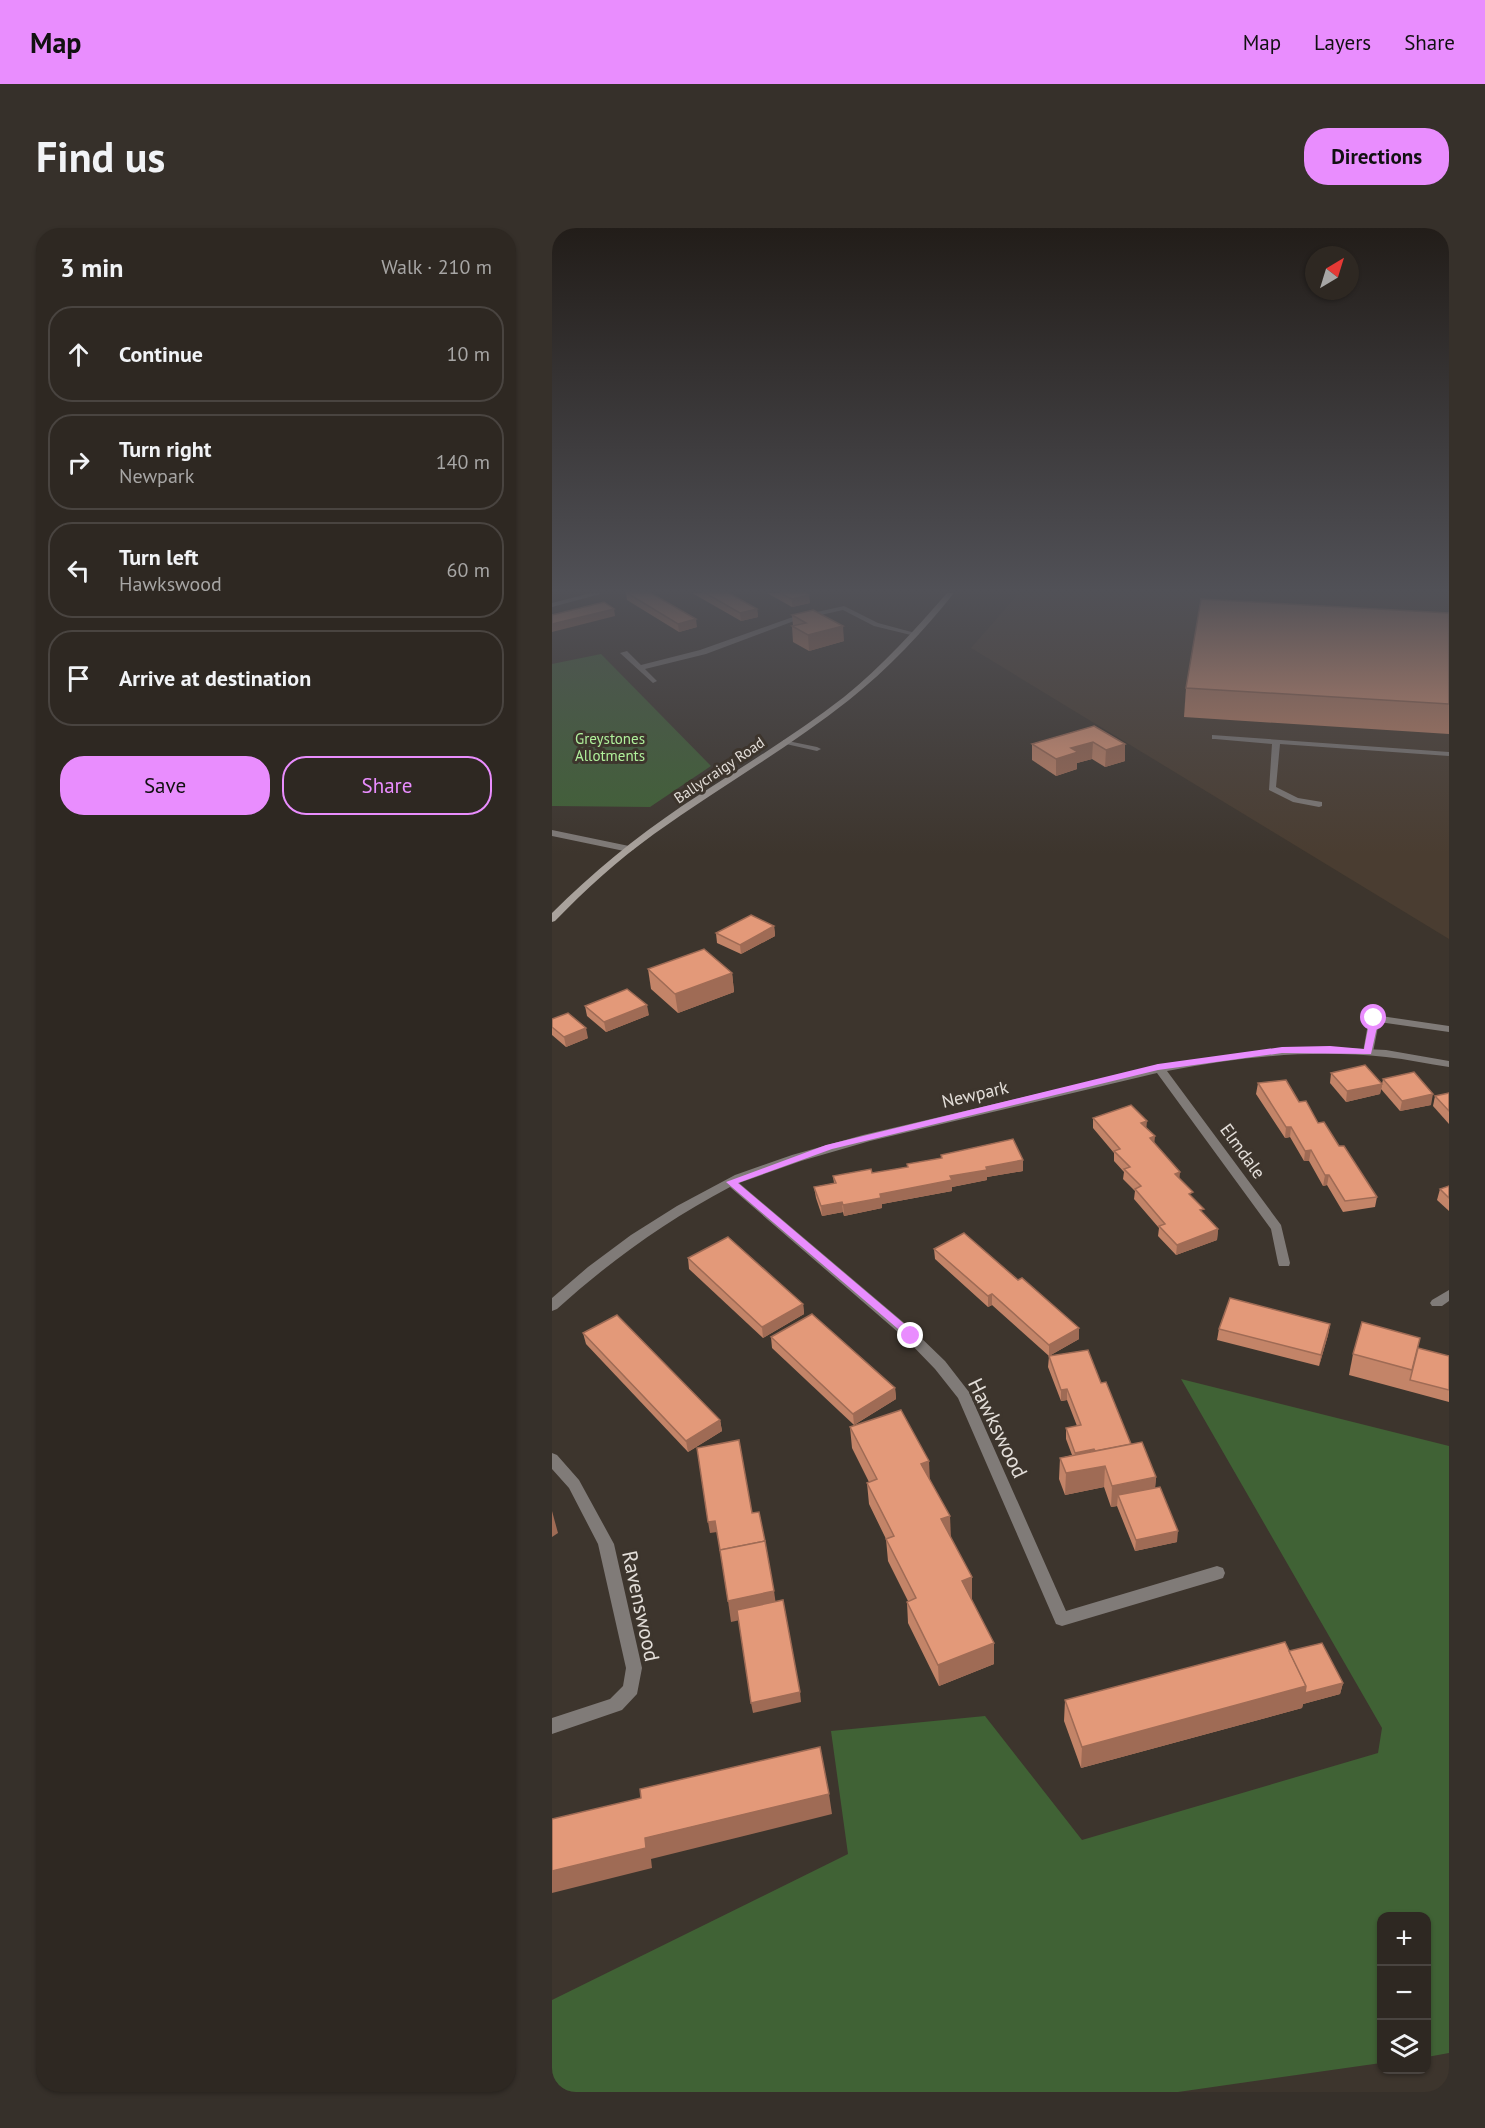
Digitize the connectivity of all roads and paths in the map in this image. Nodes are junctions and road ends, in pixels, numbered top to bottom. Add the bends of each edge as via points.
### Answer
1 (869, 680) edge
2 (1215, 737) dead end
3 (786, 741) junction
4 (1276, 742) junction
5 (817, 749) dead end
6 (1449, 754) edge
7 (1319, 804) dead end
8 (552, 833) edge
9 (629, 849) junction
10 (552, 919) edge
11 (1449, 1029) edge
12 (1368, 1052) junction
13 (1449, 1064) edge
14 (1158, 1067) junction
15 (730, 1182) junction
16 (1284, 1263) dead end
17 (1449, 1295) edge
18 (1437, 1303) dead end
19 (552, 1306) edge
20 (552, 1459) edge
21 (1217, 1573) dead end
22 (552, 1726) edge

1 - 3 main road, Ballycraigy Road
2 - 4 street
3 - 5 street
3 - 9 main road, Ballycraigy Road via 702,795
4 - 6 street
4 - 7 street via 1272,788 1296,800
8 - 9 street
9 - 10 main road, Ballycraigy Road
11 - 12 street via 1374,1018
12 - 13 street, Newpark
12 - 14 street, Newpark via 1282,1050
14 - 15 street, Newpark via 830,1147
14 - 16 street, Elmdale via 1277,1228
15 - 19 street, Newpark via 668,1216 608,1258
15 - 21 street, Hawkswood via 911,1336 964,1396 1062,1619
17 - 18 street
20 - 22 street, Ravenswood via 574,1484 606,1544 634,1668 631,1689 616,1705

